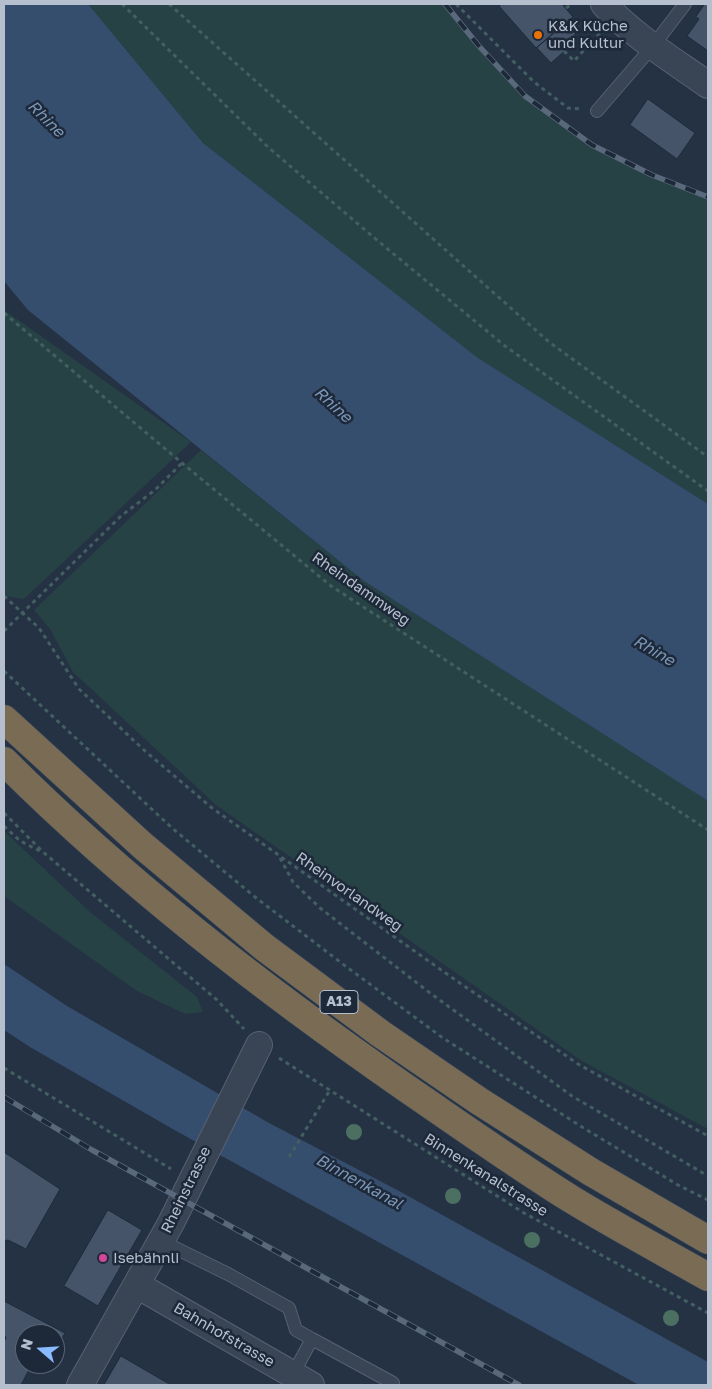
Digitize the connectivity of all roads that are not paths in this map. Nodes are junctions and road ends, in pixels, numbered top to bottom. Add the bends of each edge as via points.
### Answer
1 (685, 4) edge
2 (605, 15) edge
3 (653, 46) junction
4 (708, 85) edge
5 (597, 111) road end
6 (4, 719) edge
7 (4, 762) edge
8 (254, 1055) road end
9 (708, 1240) edge
10 (161, 1241) junction
11 (708, 1277) edge
12 (137, 1285) junction
13 (312, 1339) junction
14 (302, 1380) edge
15 (80, 1385) edge
16 (392, 1385) edge

1 - 3 lane
2 - 3 street via 616,17
3 - 4 street
3 - 5 lane
6 - 9 highway, A13 via 143,846 272,953 381,1034 591,1172
7 - 11 highway, A13 via 123,870 247,972 357,1054 571,1199
8 - 10 street, Rheinstrasse
10 - 12 street, Rheinstrasse
10 - 13 lane via 288,1308 296,1330
12 - 14 street, Bahnhofstrasse
12 - 15 street, Rheinstrasse
13 - 14 lane
13 - 16 lane

